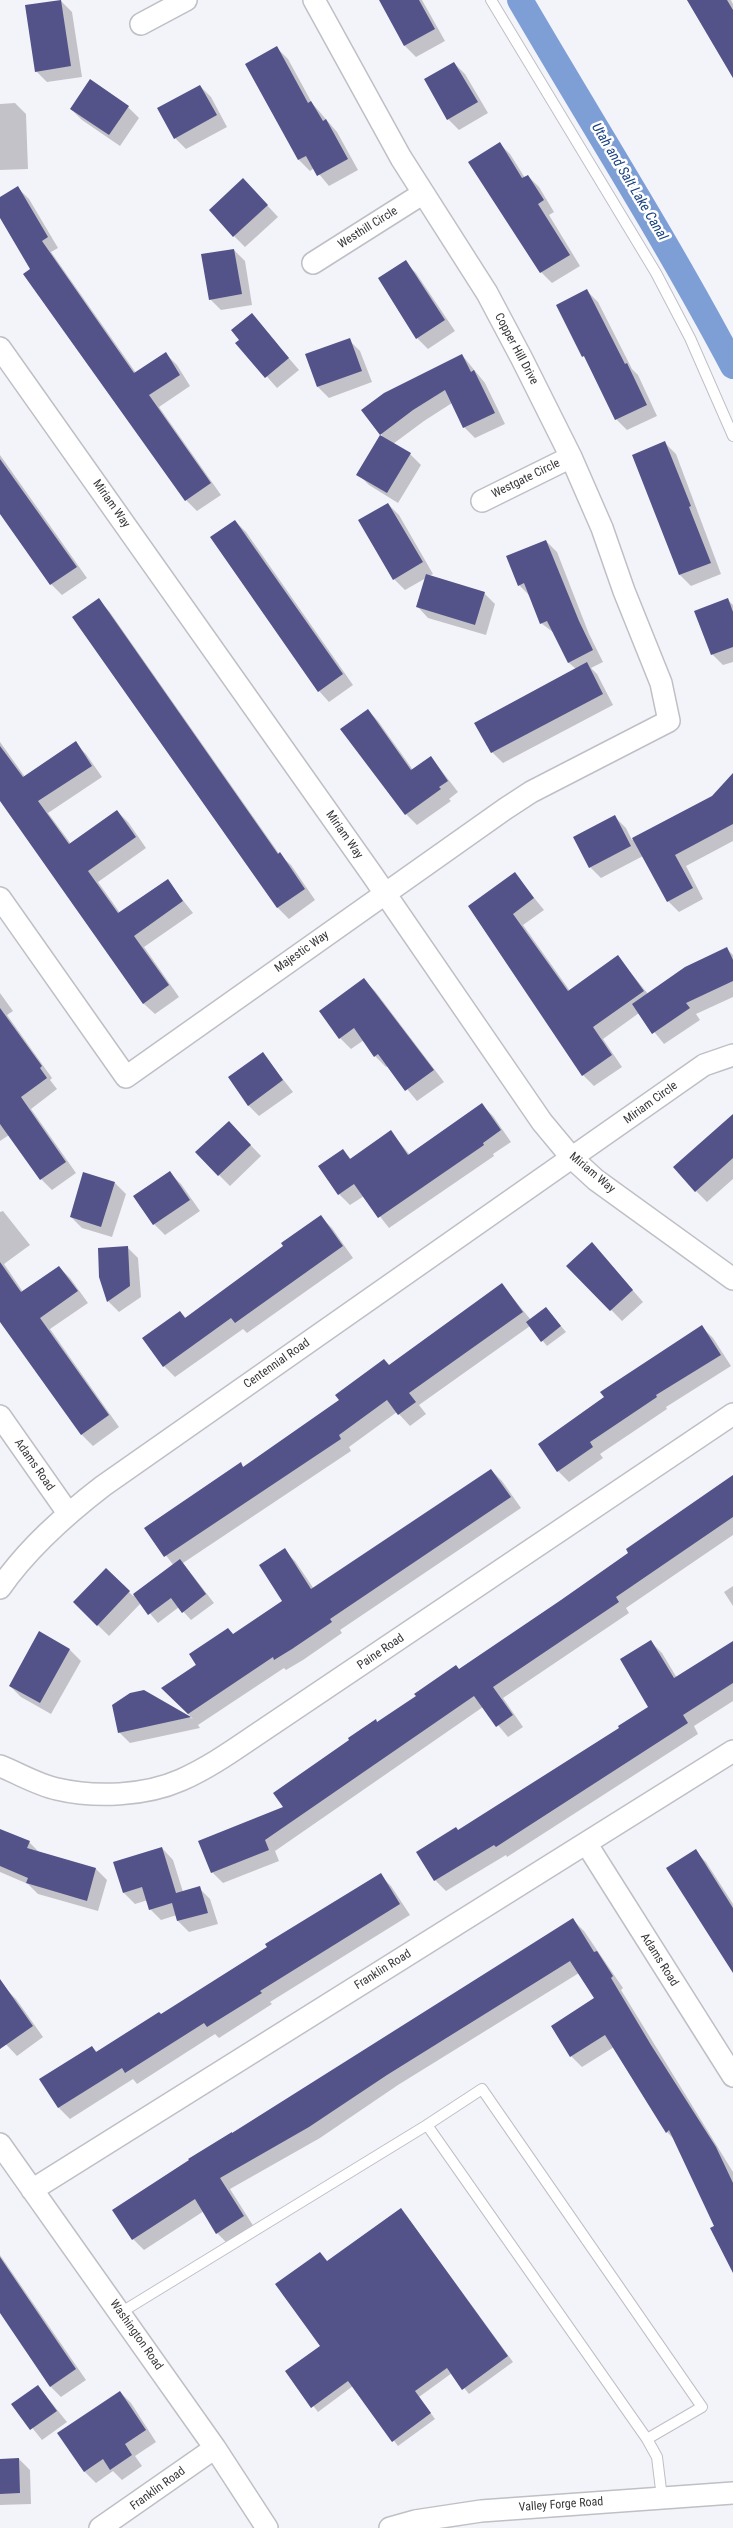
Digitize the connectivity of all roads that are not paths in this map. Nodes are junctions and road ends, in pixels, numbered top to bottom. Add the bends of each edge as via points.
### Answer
1 (186, 0) edge
2 (314, 0) edge
3 (491, 0) edge
4 (141, 24) dead end
5 (422, 194) junction
6 (313, 263) dead end
7 (0, 348) edge
8 (733, 436) edge
9 (571, 457) junction
10 (482, 501) dead end
11 (669, 721) joint
12 (385, 893) junction
13 (0, 898) edge
14 (733, 1056) edge
15 (572, 1158) junction
16 (733, 1279) edge
17 (733, 1414) edge
18 (0, 1416) edge
19 (68, 1513) junction
20 (0, 1588) edge
21 (733, 1751) edge
22 (0, 1766) edge
23 (586, 1843) junction
24 (733, 2076) edge
25 (427, 2125) junction
26 (0, 2144) edge
27 (32, 2190) junction
28 (120, 2313) junction
29 (647, 2440) junction
30 (215, 2448) junction
31 (733, 2494) edge
32 (662, 2498) junction
33 (100, 2528) edge
34 (267, 2528) edge
35 (390, 2528) edge

1 - 4 street
2 - 5 street, Copper Hill Drive
3 - 8 lane via 656,272 690,338
5 - 6 street, Westhill Circle
5 - 9 street, Copper Hill Drive via 487,293
7 - 12 street, Miriam Way
9 - 10 street, Westgate Circle
9 - 11 street, Copper Hill Drive via 602,528 661,683
11 - 12 street, Majestic Way via 531,792
12 - 13 street, Majestic Way via 126,1077
12 - 15 street, Miriam Way via 542,1122
14 - 15 street, Miriam Circle via 704,1065
15 - 16 street, Miriam Way via 596,1180
15 - 19 street, Centennial Road
17 - 22 street, Paine Road via 250,1739 179,1781 145,1790 85,1794 55,1789
18 - 19 street, Adams Road
19 - 20 street, Centennial Road via 38,1541
21 - 23 street, Franklin Road
23 - 24 street, Adams Road
23 - 27 street, Franklin Road
25 - 28 lane
25 - 29 lane
25 - 29 lane via 482,2089 702,2407
26 - 27 street, Washington Road
27 - 28 street, Washington Road
28 - 30 street, Washington Road
29 - 32 lane via 657,2457
30 - 33 street, Franklin Road
30 - 34 street, Washington Road
31 - 32 street, Valley Forge Road
32 - 35 street, Valley Forge Road via 481,2511 415,2520

